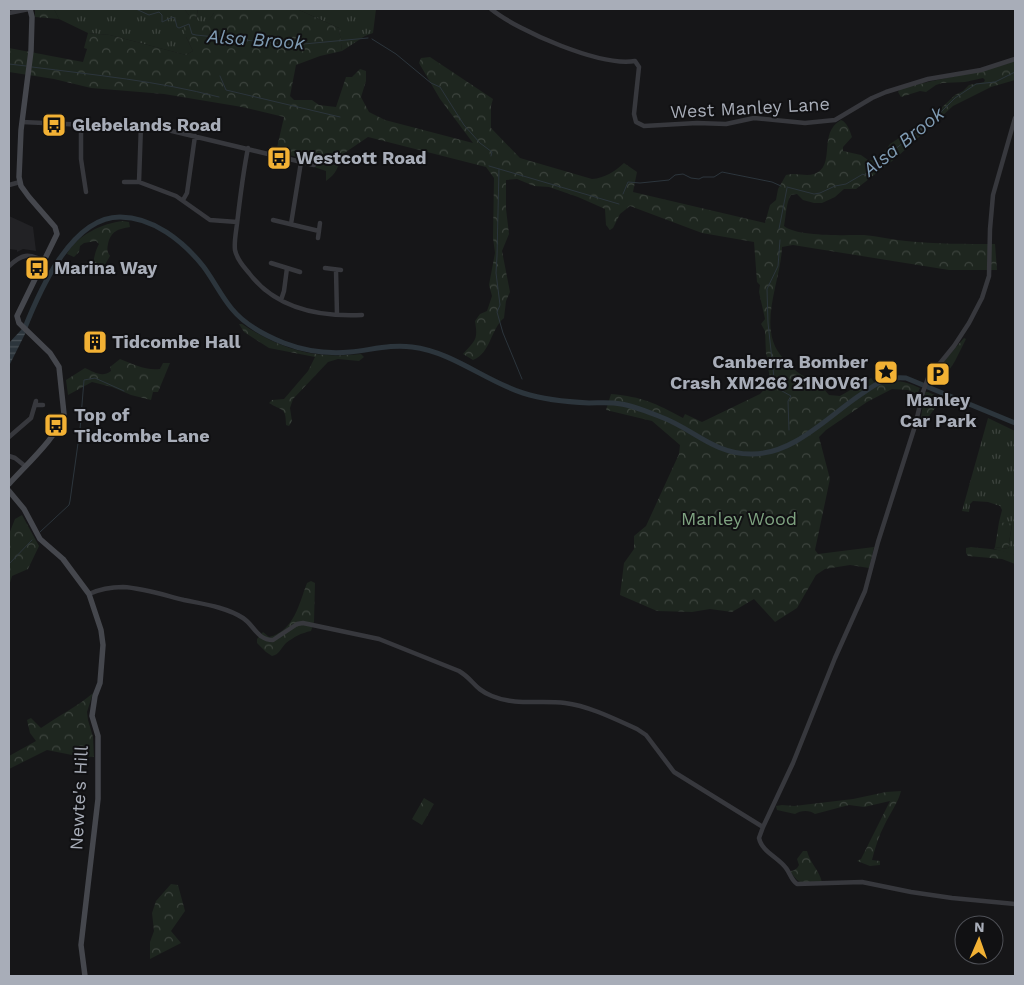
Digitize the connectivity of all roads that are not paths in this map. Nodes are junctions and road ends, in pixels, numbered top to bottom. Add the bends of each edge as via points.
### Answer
1 (30, 9) edge
2 (491, 9) edge
3 (9, 13) edge
4 (1015, 60) edge
5 (1015, 118) edge
6 (22, 122) junction
7 (81, 124) junction
8 (141, 125) junction
9 (195, 136) junction
10 (248, 148) junction
11 (301, 162) junction
12 (314, 165) dead end
13 (20, 182) junction
14 (124, 182) dead end
15 (139, 182) junction
16 (9, 185) edge
17 (86, 192) dead end
18 (183, 200) junction
19 (273, 220) dead end
20 (237, 222) junction
21 (320, 223) dead end
22 (291, 224) junction
23 (319, 231) junction
24 (318, 238) dead end
25 (44, 261) junction
26 (271, 263) dead end
27 (9, 266) edge
28 (287, 268) junction
29 (326, 268) dead end
30 (300, 272) dead end
31 (281, 300) junction
32 (362, 315) dead end
33 (337, 316) junction
34 (43, 404) dead end
35 (9, 437) edge
36 (9, 456) edge
37 (25, 466) junction
38 (9, 484) edge
39 (9, 491) edge
40 (89, 594) junction
41 (763, 827) junction
42 (1015, 904) edge
43 (85, 976) edge

1 - 3 street
1 - 6 street via 30,58
2 - 4 street, West Manley Lane via 519,26 567,47 605,59 636,61 639,67 634,114 636,122 644,126 726,124 754,118 805,123 830,121 886,92 928,79 981,70
5 - 41 street via 993,195 989,276 982,298 922,392 915,426 865,591 781,792
6 - 7 street
6 - 13 street
7 - 8 street
7 - 17 street via 80,159
8 - 9 street
8 - 15 street
9 - 10 street
9 - 18 street via 187,193
10 - 11 street
10 - 20 street
11 - 12 street
11 - 22 street
13 - 16 street
13 - 25 street via 55,227 56,237
14 - 15 street
15 - 18 street
18 - 20 street via 210,220
19 - 22 street
20 - 31 street via 235,248 238,258 258,284
21 - 23 street
22 - 23 street
23 - 24 street
25 - 27 street via 27,255
25 - 37 street via 18,312 18,320 59,367 64,407 57,432
26 - 28 street
28 - 30 street
28 - 31 street
29 - 33 street via 338,270
31 - 33 street via 309,312
32 - 33 street
34 - 35 street via 35,403 31,418
36 - 37 street
37 - 38 street
39 - 40 street, Newte's Hill via 24,509 40,539 63,559
40 - 41 street via 111,587 132,588 203,604 234,613 268,640 303,623 346,631 379,639 459,671 478,689 501,699 564,703 592,711 646,735 674,772
40 - 43 street, Newte's Hill via 98,617 103,645 100,684 92,708 98,736 98,799 80,945
41 - 42 street via 760,843 782,862 797,884 862,882 952,898

